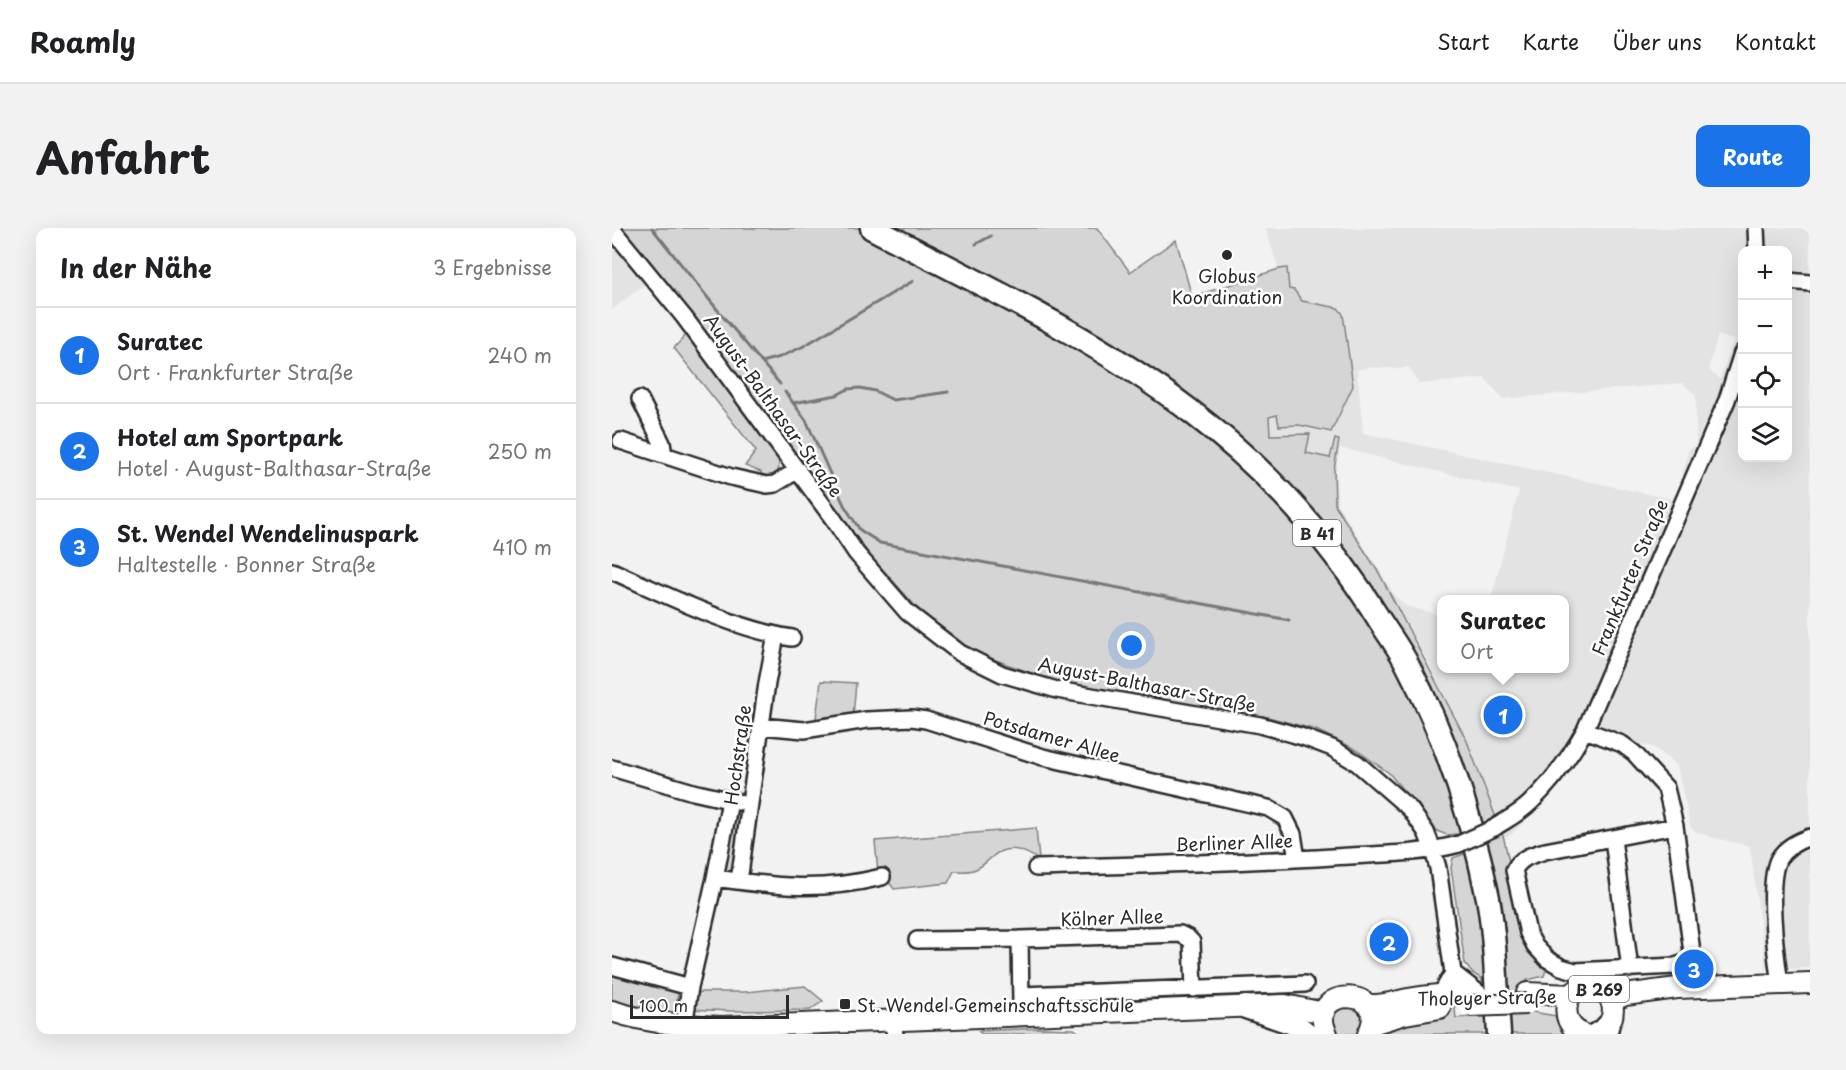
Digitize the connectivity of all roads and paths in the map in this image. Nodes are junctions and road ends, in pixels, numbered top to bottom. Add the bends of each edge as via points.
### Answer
1 (872, 228) edge
2 (1755, 228) edge
3 (612, 229) edge
4 (1757, 246) edge
5 (1792, 281) edge
6 (1810, 283) edge
7 (1743, 354) edge
8 (640, 399) dead end
9 (621, 441) dead end
10 (664, 455) junction
11 (798, 470) junction
12 (612, 571) edge
13 (776, 635) junction
14 (792, 638) dead end
15 (761, 726) junction
16 (1585, 730) junction
17 (612, 768) edge
18 (730, 801) junction
19 (749, 805) junction
20 (1675, 826) junction
21 (1810, 837) edge
22 (1613, 839) junction
23 (1433, 850) junction
24 (1297, 859) junction
25 (1036, 868) dead end
26 (882, 877) dead end
27 (715, 878) junction
28 (739, 881) junction
29 (1020, 939) junction
30 (917, 940) dead end
31 (612, 966) edge
32 (1629, 969) junction
33 (1453, 973) junction
34 (1810, 982) edge
35 (1305, 984) dead end
36 (1780, 984) junction
37 (690, 987) junction
38 (1194, 989) junction
39 (1441, 994) junction
40 (1571, 995) junction
41 (1473, 998) junction
42 (1527, 999) junction
43 (1612, 1001) junction
44 (1021, 1005) junction
45 (1367, 1005) junction
46 (1246, 1007) junction
47 (612, 1011) edge
48 (1324, 1013) junction
49 (1566, 1017) junction
50 (684, 1026) junction
51 (893, 1026) edge
52 (1370, 1029) edge
53 (1602, 1032) edge
54 (1307, 1034) edge
55 (1327, 1034) edge
56 (1499, 1034) edge
57 (1583, 1034) edge

1 - 56 highway, B 41 via 1057,324 1190,410 1248,459 1335,555 1408,665 1458,785 1488,901
2 - 4 street
3 - 11 street, August-Balthasar-Straße via 684,317
5 - 6 street
7 - 16 street, Frankfurter Straße via 1727,400
8 - 10 street
9 - 10 street
10 - 11 street via 767,485
11 - 23 street, August-Balthasar-Straße via 856,553 908,612 960,653 1002,674 1057,690 1260,725 1332,748 1357,763 1410,809
12 - 13 street via 678,601
13 - 14 street
13 - 15 street, Hochstraße
15 - 19 street, Hochstraße
15 - 24 street, Potsdamer Allee via 804,730 867,720 927,720 1043,757 1268,808 1285,818 1293,834
16 - 20 street via 1622,744 1634,753 1666,788
16 - 23 street, Frankfurter Straße, bridge via 1554,777 1529,805 1494,828 1459,844
17 - 18 street
18 - 19 street
18 - 27 street, Hochstraße
19 - 28 street, Hochstraße
20 - 22 street
20 - 32 street via 1692,952 1684,963 1675,966
21 - 36 street via 1779,858 1774,875
22 - 32 street
22 - 32 street via 1529,855 1514,870 1528,933 1547,959 1575,971
23 - 24 street, Berliner Allee
23 - 33 street, August-Balthasar-Straße
24 - 25 street, Berliner Allee
26 - 28 street via 819,887
27 - 28 street
27 - 37 street, Hochstraße
29 - 30 street, Kölner Allee
29 - 38 street, Kölner Allee via 1180,934 1192,942
29 - 44 street
31 - 37 street
33 - 39 street
33 - 41 street
34 - 36 main road, B 269
35 - 38 street
36 - 43 main road, B 269 via 1677,988 1625,995
37 - 50 street, Hochstraße
38 - 44 street
39 - 41 main road, Tholeyer Straße / B 269
39 - 45 main road, Tholeyer Straße / B 269
40 - 42 main road, Tholeyer Straße / B 269
40 - 43 main road, B 269 via 1593,987 1601,989
40 - 49 main road, B 269
41 - 42 main road, Tholeyer Straße / B 269
41 - 52 main road, Tholeyer Straße / B 269 via 1405,1014
42 - 49 main road, Tholeyer Straße / B 269 via 1548,1005
43 - 53 main road, B 269 via 1613,1018
44 - 46 main road
44 - 51 main road
45 - 48 main road, B 269 via 1354,997 1339,997
45 - 52 main road, B 269 via 1372,1014
46 - 48 main road via 1285,1005
46 - 54 highway via 1293,1023
47 - 50 main road
48 - 55 main road
49 - 57 main road, B 269 via 1573,1029
50 - 51 main road

